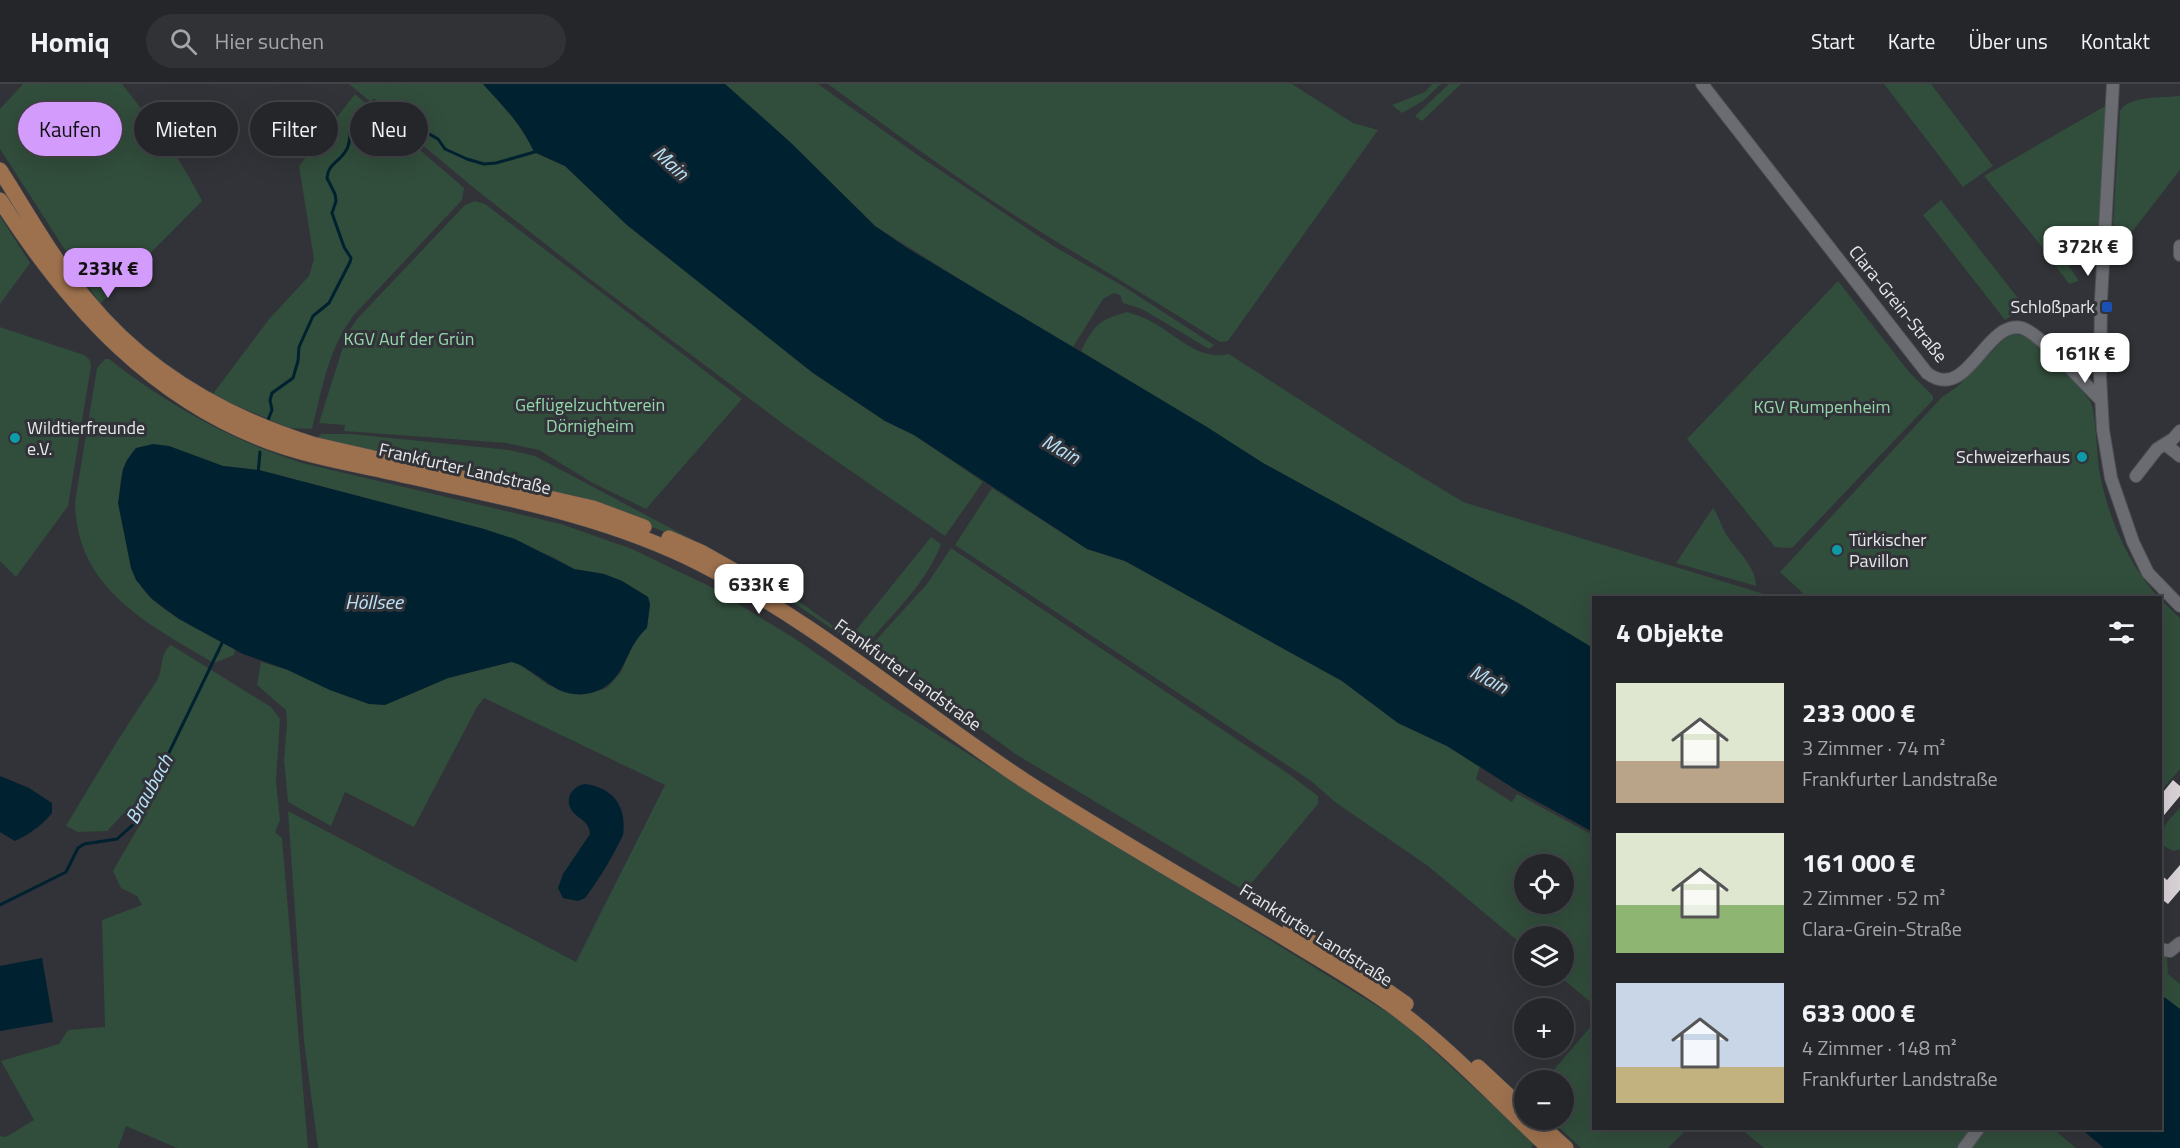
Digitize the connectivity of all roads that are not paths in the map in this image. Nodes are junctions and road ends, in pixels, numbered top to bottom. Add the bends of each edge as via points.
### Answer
1 (1702, 84) edge
2 (2112, 84) edge
3 (0, 170) edge
4 (0, 200) edge
5 (2180, 246) edge
6 (2180, 255) edge
7 (2101, 400) junction
8 (2180, 430) edge
9 (2165, 444) junction
10 (2180, 456) edge
11 (2136, 476) dead end
12 (2180, 606) edge
13 (1514, 1101) edge
14 (1546, 1130) edge
15 (1978, 1130) edge
16 (1550, 1148) edge
17 (1566, 1148) edge
18 (1964, 1148) edge

1 - 7 street, Clara-Grein-Straße via 1927,373 1938,379 1953,379 1999,335 2018,328 2034,336
2 - 7 street
3 - 13 main road, Frankfurter Landstraße via 87,301 135,348 203,398 243,419 312,444 593,508 682,543 738,572 823,626 1032,774 1390,992
4 - 16 main road, Frankfurter Landstraße via 40,260 87,318 146,372 213,416 255,436 311,455 606,524 668,548 726,577 806,626 1029,784 1393,1006
5 - 6 street
7 - 12 street via 2111,478 2129,533 2148,573
8 - 9 street
9 - 10 street
9 - 11 street
14 - 17 main road
15 - 18 street

